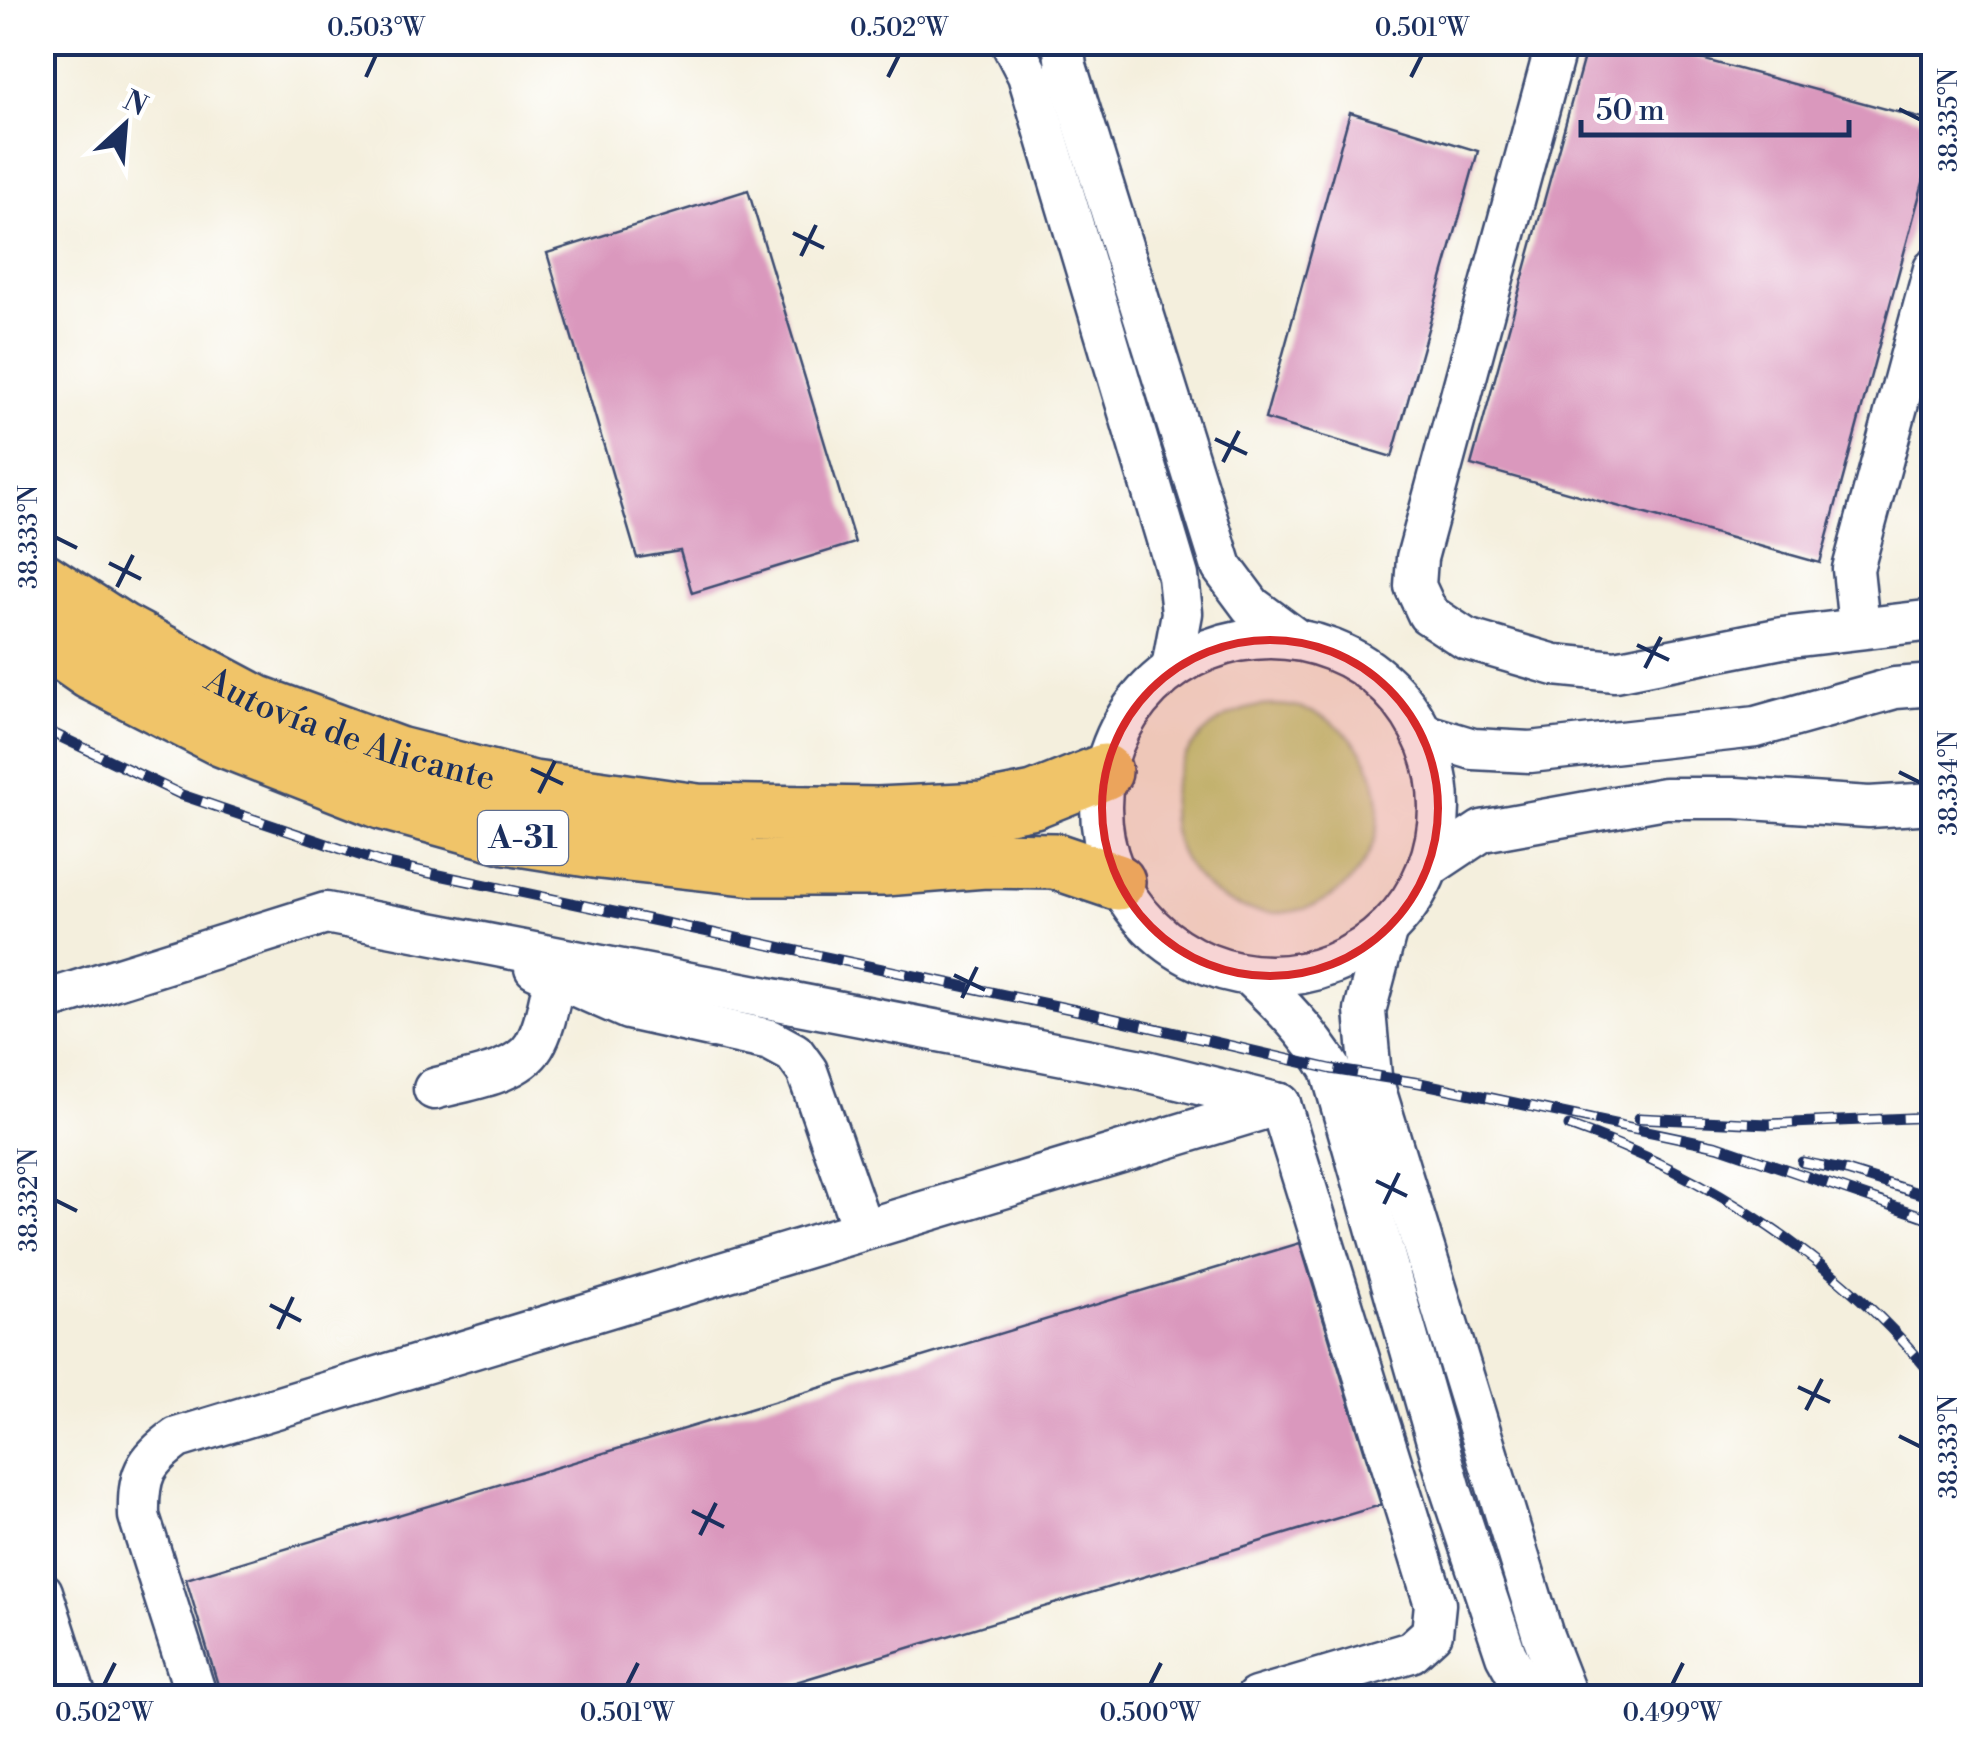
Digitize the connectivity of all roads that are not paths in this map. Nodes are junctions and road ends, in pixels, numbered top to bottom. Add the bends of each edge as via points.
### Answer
1 (1011, 42) edge
2 (1063, 42) edge
3 (1557, 42) edge
4 (1934, 269) edge
5 (42, 580) edge
6 (1934, 620) edge
7 (1860, 627) junction
8 (42, 638) edge
9 (1297, 640) junction
10 (1172, 668) junction
11 (1934, 685) edge
12 (1423, 734) junction
13 (1104, 772) junction
14 (1934, 803) edge
15 (984, 835) junction
16 (1430, 864) junction
17 (1118, 882) junction
18 (1386, 932) junction
19 (467, 938) junction
20 (1252, 976) junction
21 (555, 977) junction
22 (42, 1002) edge
23 (434, 1089) dead end
24 (1280, 1104) junction
25 (862, 1228) junction
26 (1493, 1476) junction
27 (1451, 1490) junction
28 (1405, 1505) junction
29 (42, 1592) edge
30 (1506, 1655) junction
31 (76, 1698) edge
32 (197, 1698) edge
33 (1256, 1698) edge
34 (1499, 1698) edge
35 (1524, 1698) edge
36 (1567, 1698) edge

1 - 10 street via 1028,75 1178,576 1182,613
2 - 9 street via 1222,566 1251,606
3 - 7 street via 1418,558 1415,586 1428,614 1466,639 1555,665 1615,670
4 - 7 street via 1852,570
5 - 15 highway, Autovía de Alicante / A-31 via 256,702 398,755 533,789 698,812 878,815
6 - 7 street
8 - 15 highway, Autovía de Alicante / A-31 via 91,672 222,739 384,802 507,836 755,868 884,868
9 - 10 street via 1254,638 1211,648
9 - 12 street via 1349,657 1392,689
10 - 13 street via 1117,732
11 - 12 street via 1895,688 1756,726 1530,752 1474,749
12 - 16 street via 1438,776 1440,821
13 - 15 highway, A-31 via 1034,800
13 - 17 street via 1101,828
14 - 16 street via 1870,807 1665,798 1482,831
15 - 17 highway, A-31
16 - 18 street
17 - 20 street via 1150,928 1181,950
18 - 20 street via 1346,959 1300,974
18 - 26 street via 1365,1011 1372,1076
19 - 21 street
19 - 22 street via 326,912
19 - 24 street via 1142,1070
20 - 27 street via 1286,1008 1331,1069
21 - 23 street via 526,1057
21 - 25 street via 628,1009 770,1040 794,1053 807,1072
24 - 25 street
24 - 28 street
25 - 32 street via 177,1438 152,1457 138,1484 138,1516
26 - 27 street
26 - 36 street
27 - 28 street
27 - 30 street
28 - 33 street via 1435,1604 1432,1633 1411,1652
29 - 31 street
30 - 34 street
30 - 35 street

